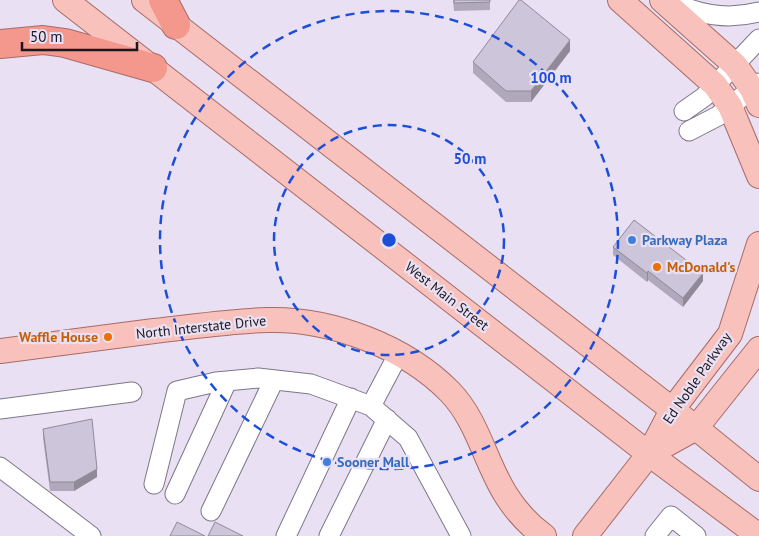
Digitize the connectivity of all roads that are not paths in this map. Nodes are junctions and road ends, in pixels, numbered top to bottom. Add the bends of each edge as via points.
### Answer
1 (65, 0) edge
2 (144, 0) edge
3 (163, 0) edge
4 (620, 0) edge
5 (662, 0) edge
6 (668, 0) edge
7 (759, 12) edge
8 (176, 25) junction
9 (759, 39) edge
10 (0, 44) edge
11 (735, 65) junction
12 (153, 68) junction
13 (715, 85) junction
14 (757, 92) edge
15 (730, 106) junction
16 (684, 111) dead end
17 (689, 131) dead end
18 (759, 176) edge
19 (759, 244) edge
20 (759, 349) edge
21 (0, 351) edge
22 (399, 353) junction
23 (274, 380) junction
24 (227, 381) junction
25 (132, 392) dead end
26 (351, 398) junction
27 (370, 406) junction
28 (0, 409) edge
29 (672, 410) junction
30 (387, 419) junction
31 (696, 428) junction
32 (649, 454) junction
33 (0, 467) edge
34 (759, 479) edge
35 (154, 484) dead end
36 (175, 494) dead end
37 (211, 511) dead end
38 (91, 536) edge
39 (286, 536) edge
40 (329, 536) edge
41 (461, 536) edge
42 (544, 536) edge
43 (585, 536) edge
44 (655, 536) edge
45 (696, 536) edge
46 (758, 536) edge

1 - 12 main road, West Main Street
2 - 8 main road
3 - 8 highway
4 - 13 main road
5 - 11 main road
6 - 7 street via 685,9 722,16
8 - 29 main road
9 - 11 street
10 - 12 highway via 43,40 65,43
11 - 13 street
11 - 14 main road
12 - 32 main road, West Main Street
13 - 15 main road
13 - 16 street
14 - 15 street
15 - 17 street
15 - 18 main road
19 - 29 main road, Ed Noble Parkway via 730,334
20 - 31 main road, Ed Noble Parkway
21 - 22 main road, North Interstate Drive via 269,320 348,332
22 - 27 street
22 - 42 main road, North Interstate Drive via 438,380 463,408 505,494 518,512
23 - 24 street
23 - 26 street via 311,384
23 - 37 street
24 - 35 street via 178,391
24 - 36 street
25 - 28 street
26 - 27 street
26 - 39 street
27 - 30 street
29 - 31 main road
29 - 32 main road, Ed Noble Parkway
30 - 40 street
30 - 41 street via 408,438
31 - 32 main road, Ed Noble Parkway
31 - 34 main road
32 - 43 main road, Ed Noble Parkway
32 - 46 main road, West Main Street
33 - 38 street
44 - 45 street via 671,516

